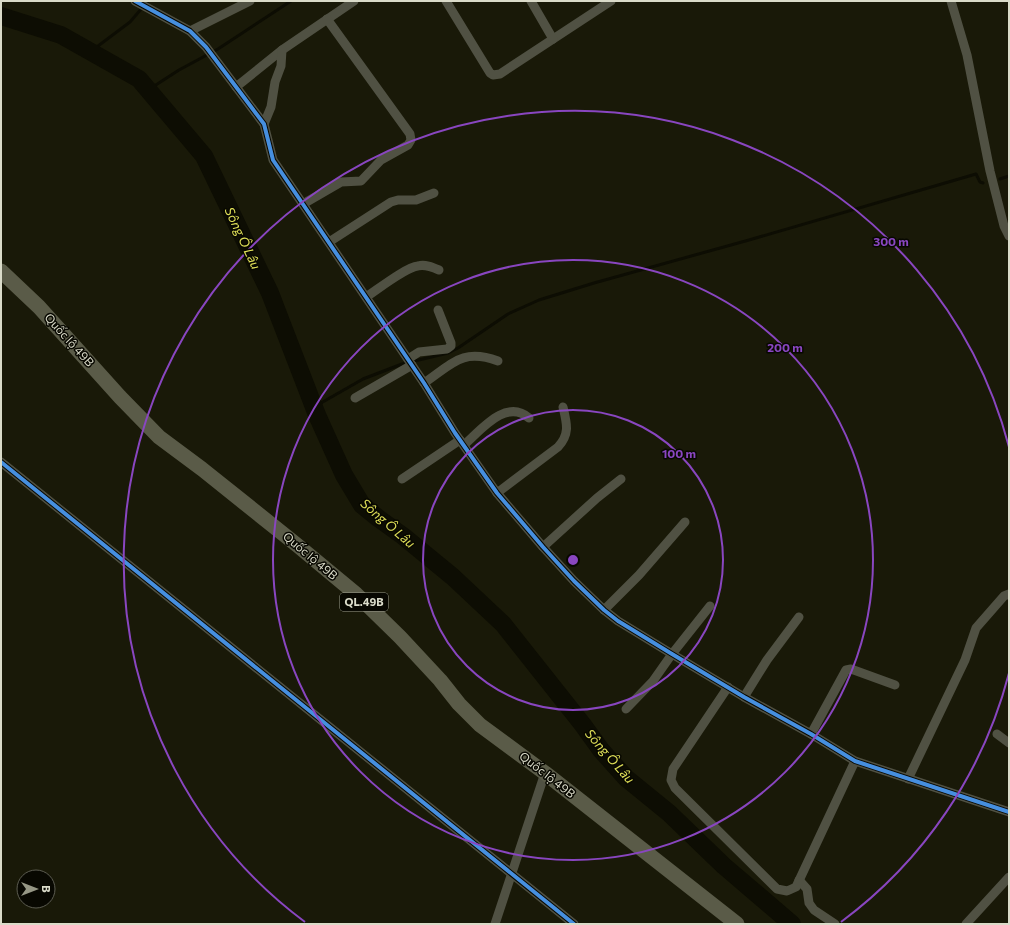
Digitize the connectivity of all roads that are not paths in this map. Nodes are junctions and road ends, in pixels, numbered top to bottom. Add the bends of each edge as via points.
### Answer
1 (250, 1) edge
2 (354, 1) edge
3 (446, 1) edge
4 (531, 1) edge
5 (951, 1) edge
6 (610, 2) edge
7 (342, 4) edge
8 (141, 5) edge
9 (327, 19) junction
10 (190, 31) junction
11 (553, 39) junction
12 (282, 50) junction
13 (236, 88) junction
14 (264, 124) junction
15 (434, 193) dead end
16 (303, 204) junction
17 (1009, 236) edge
18 (329, 242) junction
19 (439, 270) dead end
20 (1, 271) edge
21 (366, 297) junction
22 (438, 310) dead end
23 (498, 361) dead end
24 (410, 362) junction
25 (424, 383) junction
26 (355, 398) dead end
27 (563, 407) dead end
28 (529, 418) dead end
29 (462, 443) junction
30 (1, 462) edge
31 (402, 479) dead end
32 (621, 479) dead end
33 (497, 493) junction
34 (685, 522) dead end
35 (543, 547) junction
36 (1009, 594) edge
37 (710, 606) dead end
38 (604, 610) junction
39 (799, 617) dead end
40 (672, 654) junction
41 (896, 685) dead end
42 (728, 687) junction
43 (744, 697) junction
44 (626, 709) dead end
45 (811, 734) junction
46 (998, 734) dead end
47 (1009, 743) edge
48 (855, 761) junction
49 (545, 773) junction
50 (908, 779) junction
51 (1009, 812) edge
52 (512, 873) junction
53 (1009, 877) edge
54 (800, 880) junction
55 (495, 924) edge
56 (574, 924) edge
57 (736, 924) edge
58 (835, 924) edge
59 (966, 924) edge

1 - 10 street
2 - 7 street
3 - 11 street via 493,75 500,74
4 - 11 street
5 - 17 street via 967,55 990,171
6 - 11 street
7 - 9 street
8 - 10 street
9 - 12 street
9 - 16 street via 410,134 411,140 408,145 381,160 361,181 341,182
10 - 13 street via 216,59
12 - 13 street
12 - 14 street via 282,66
13 - 14 street
14 - 16 street via 273,160
15 - 18 street via 416,200 391,202
16 - 18 street
18 - 21 street
19 - 21 street via 417,266
20 - 49 main road, Quốc lộ 49B / QL.49B via 39,307 159,437 356,594 480,725
21 - 24 street
22 - 24 street via 451,346 447,349 419,352
23 - 25 street via 475,355 466,356
24 - 25 street
24 - 26 street
25 - 29 street
27 - 33 street via 567,431 562,442
28 - 29 street via 518,411 503,413
29 - 31 street
29 - 33 street
30 - 52 street
32 - 35 street
33 - 35 street
34 - 38 street via 639,575
35 - 38 street
36 - 50 street via 1004,596 976,628 965,660
37 - 40 street
38 - 40 street
39 - 43 street
40 - 42 street
40 - 44 street via 653,681
41 - 45 street via 851,669 846,670
42 - 43 street
42 - 54 street via 674,769 671,775 673,784 777,889 792,890
43 - 45 street
45 - 48 street
46 - 47 street
48 - 50 street
48 - 54 street
49 - 52 street
49 - 57 main road, Quốc lộ 49B / QL.49B
50 - 51 street
52 - 55 street
52 - 56 street
53 - 59 street
54 - 58 street via 807,889 809,903 814,910

